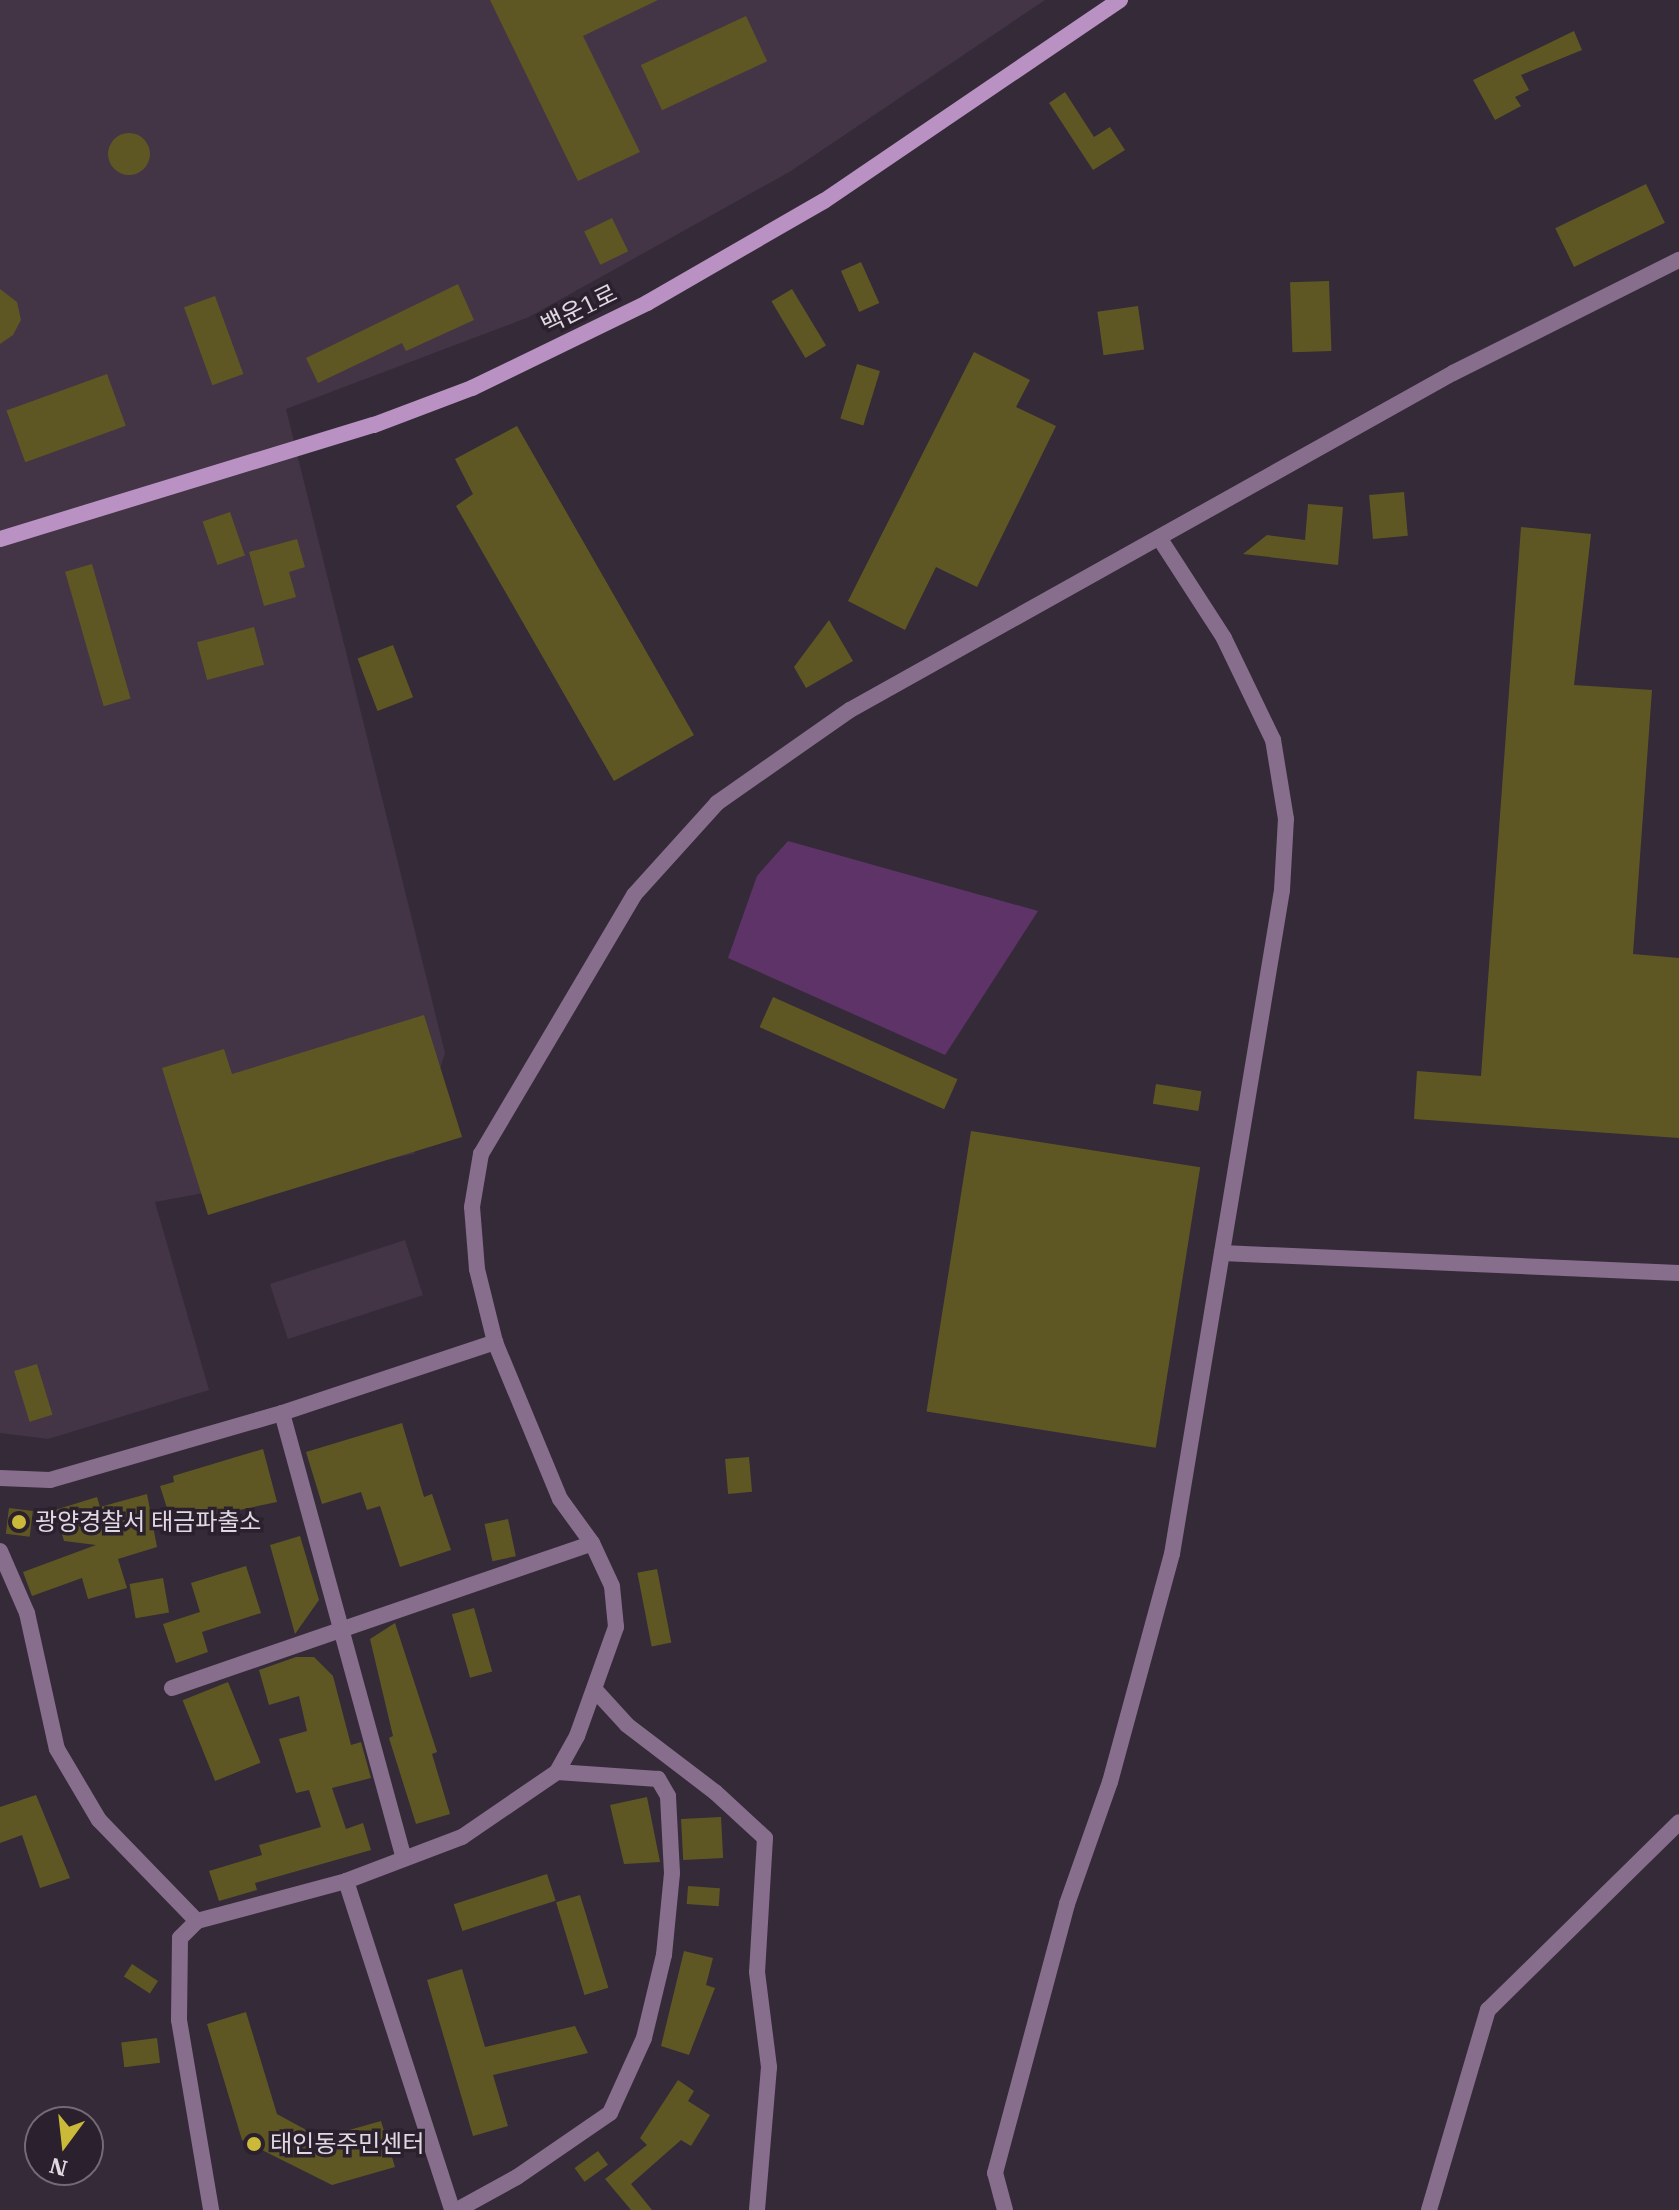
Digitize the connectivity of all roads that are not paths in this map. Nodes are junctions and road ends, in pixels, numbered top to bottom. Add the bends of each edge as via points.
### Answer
1 (1120, 0) edge
2 (1679, 260) edge
3 (0, 539) edge
4 (1160, 539) junction
5 (1222, 1253) junction
6 (1679, 1273) edge
7 (495, 1342) junction
8 (282, 1413) junction
9 (0, 1478) edge
10 (592, 1543) junction
11 (0, 1551) edge
12 (342, 1626) junction
13 (172, 1688) dead end
14 (596, 1691) junction
15 (557, 1772) junction
16 (1679, 1822) edge
17 (404, 1858) junction
18 (346, 1881) junction
19 (197, 1921) junction
20 (211, 2210) edge
21 (454, 2210) edge
22 (757, 2210) edge
23 (1005, 2210) edge
24 (1429, 2210) edge

1 - 3 main road, 백운1로 via 824,201 647,303 472,388 374,425
2 - 4 street via 1453,373
4 - 5 street via 1224,638 1273,740 1286,819 1282,890
4 - 7 street via 850,710 717,803 634,895 481,1154 472,1207 477,1269
5 - 6 street
5 - 23 street via 1172,1554 1110,1782 1067,1904 995,2173
7 - 8 street
7 - 10 street via 560,1499
8 - 9 street via 50,1480
8 - 12 street
10 - 12 street
10 - 14 street via 612,1586 616,1627
11 - 19 street via 27,1613 57,1749 99,1820
12 - 13 street
12 - 17 street
14 - 15 street
14 - 22 street via 627,1725 765,1838 757,1972 769,2067
15 - 17 street via 462,1837
15 - 21 street via 658,1779 668,1796 672,1873 664,1955 644,2038 610,2113 517,2177
16 - 24 street via 1488,2010
17 - 18 street
18 - 19 street
18 - 21 street
19 - 20 street via 180,1938 179,2020

